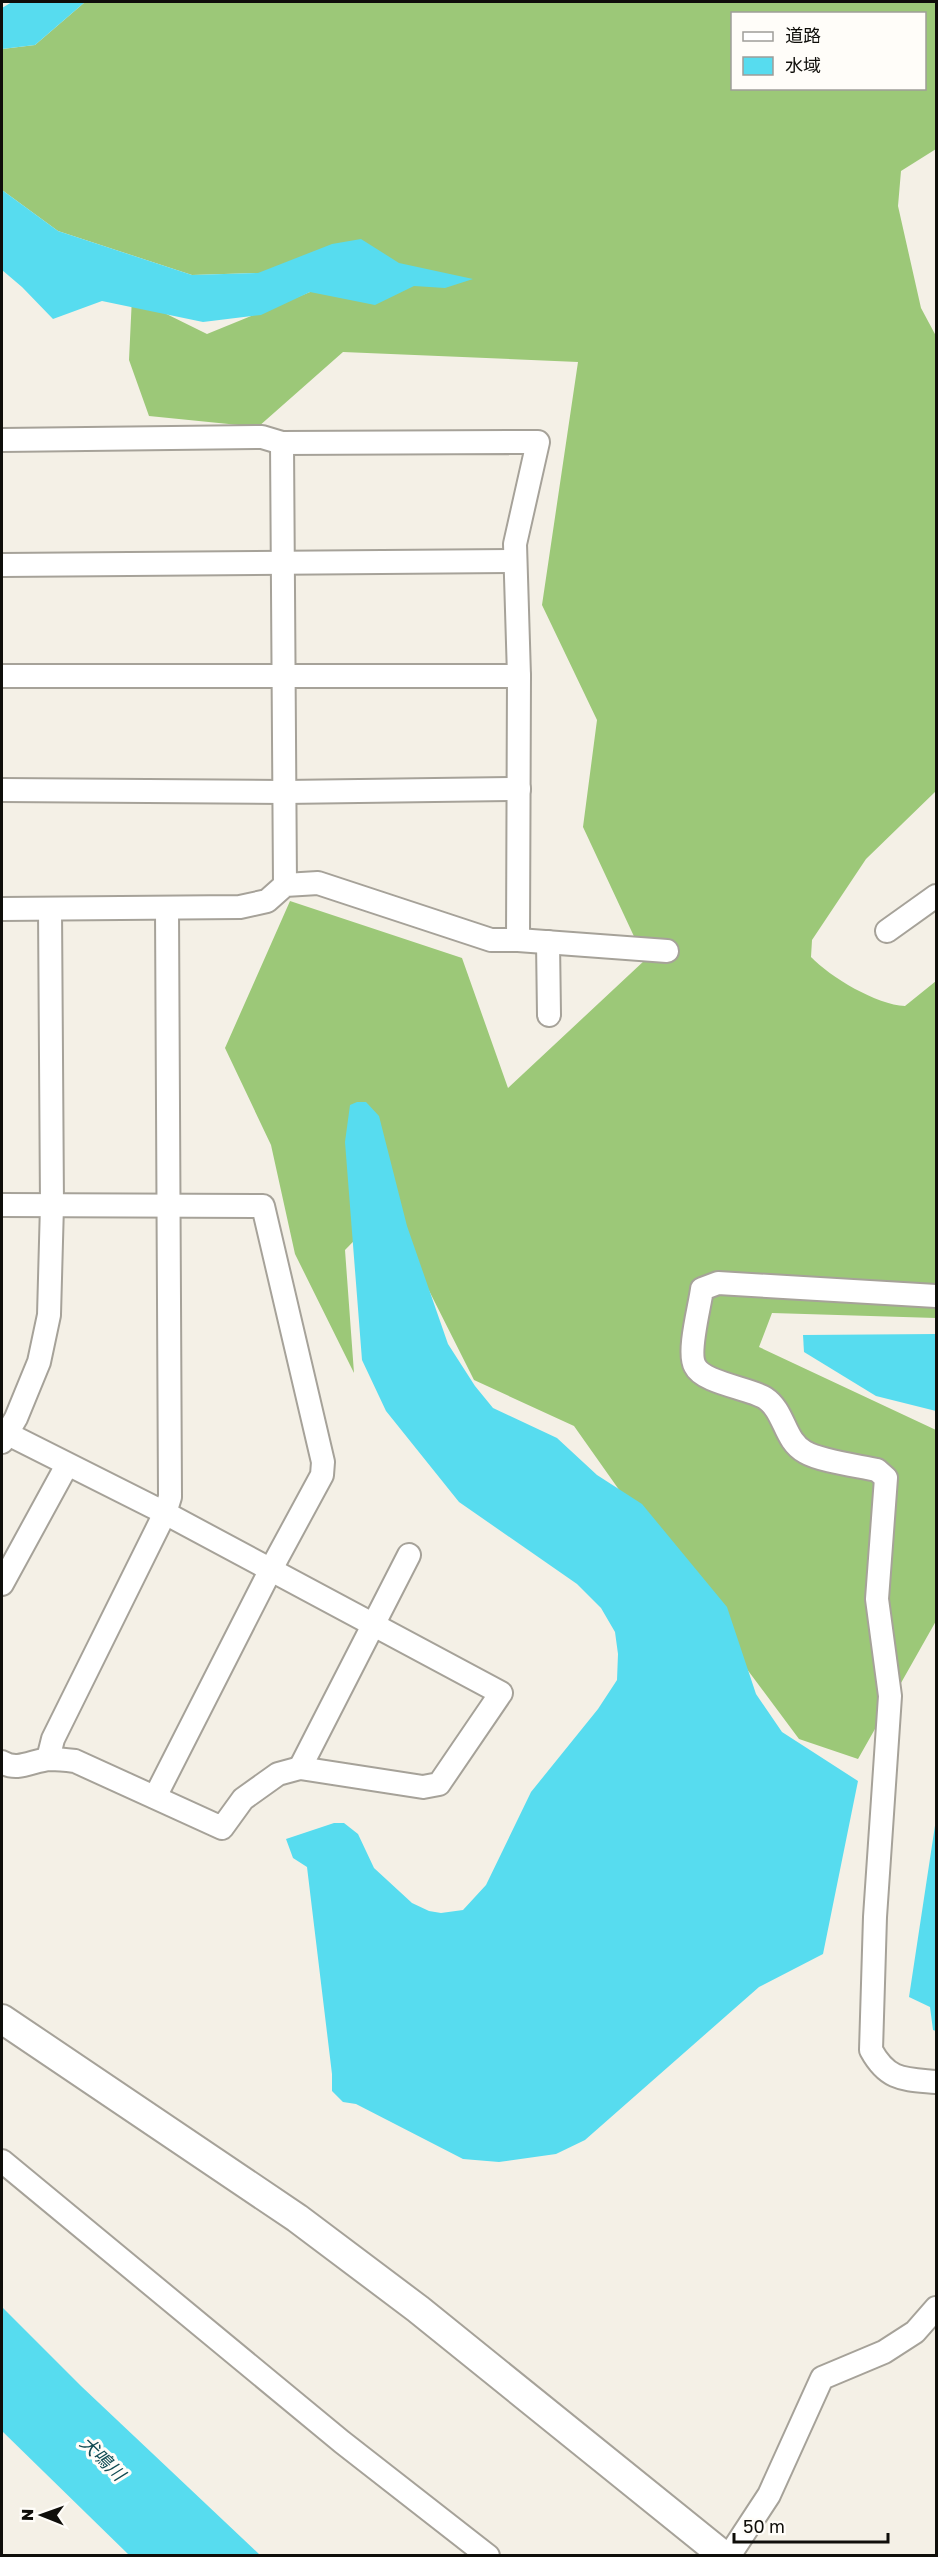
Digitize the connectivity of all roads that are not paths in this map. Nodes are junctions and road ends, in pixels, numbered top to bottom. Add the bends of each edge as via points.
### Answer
1 (2, 434) edge
2 (282, 443) junction
3 (515, 561) junction
4 (282, 564) junction
5 (2, 565) edge
6 (519, 675) junction
7 (2, 676) edge
8 (283, 677) junction
9 (519, 789) junction
10 (2, 790) edge
11 (284, 792) junction
12 (285, 885) junction
13 (936, 896) edge
14 (2, 909) edge
15 (50, 909) junction
16 (167, 909) junction
17 (887, 931) dead end
18 (518, 940) junction
19 (548, 942) junction
20 (667, 951) dead end
21 (549, 1015) dead end
22 (168, 1204) junction
23 (2, 1205) edge
24 (52, 1205) junction
25 (936, 1296) edge
26 (3, 1436) edge
27 (67, 1465) junction
28 (165, 1513) junction
29 (410, 1555) dead end
30 (270, 1571) junction
31 (2, 1584) edge
32 (372, 1625) junction
33 (48, 1759) junction
34 (2, 1762) edge
35 (300, 1768) junction
36 (155, 1797) junction
37 (2, 2019) edge
38 (936, 2082) edge
39 (2, 2161) edge
40 (936, 2308) edge
41 (488, 2556) edge
42 (724, 2556) edge
43 (729, 2556) edge

1 - 2 street via 262,437
2 - 3 street via 538,442 515,544
2 - 4 street
3 - 4 street
3 - 6 street
4 - 5 street
4 - 8 street
6 - 8 street
6 - 9 street
7 - 8 street
8 - 11 street
9 - 11 street
9 - 18 street
10 - 11 street
11 - 12 street
12 - 16 street via 267,901 240,907
12 - 18 street via 318,883 491,940
13 - 17 street
14 - 15 street
15 - 16 street
15 - 24 street
16 - 22 street
18 - 19 street
19 - 20 street
19 - 21 street
22 - 24 street
22 - 28 street via 170,1497
22 - 30 street via 263,1206 322,1462 322,1475
23 - 24 street
24 - 26 street via 49,1315 39,1362
25 - 38 street via 718,1282 702,1289 692,1354 695,1367 704,1375 764,1397 776,1406 795,1444 806,1453 877,1470 886,1478 877,1599 890,1696 874,1917 870,2050 880,2067 903,2079
26 - 27 street
27 - 28 street
27 - 31 street
28 - 30 street
28 - 33 street via 53,1739
29 - 32 street
30 - 32 street
30 - 36 street
32 - 35 street
32 - 35 street via 501,1693 439,1784 423,1787
33 - 34 street via 24,1766 7,1766
33 - 36 street via 75,1761
35 - 36 street via 278,1774 243,1799 222,1828
37 - 42 street via 297,2218 418,2309
39 - 41 street via 342,2442
40 - 43 street via 915,2332 892,2347 822,2378 769,2495

